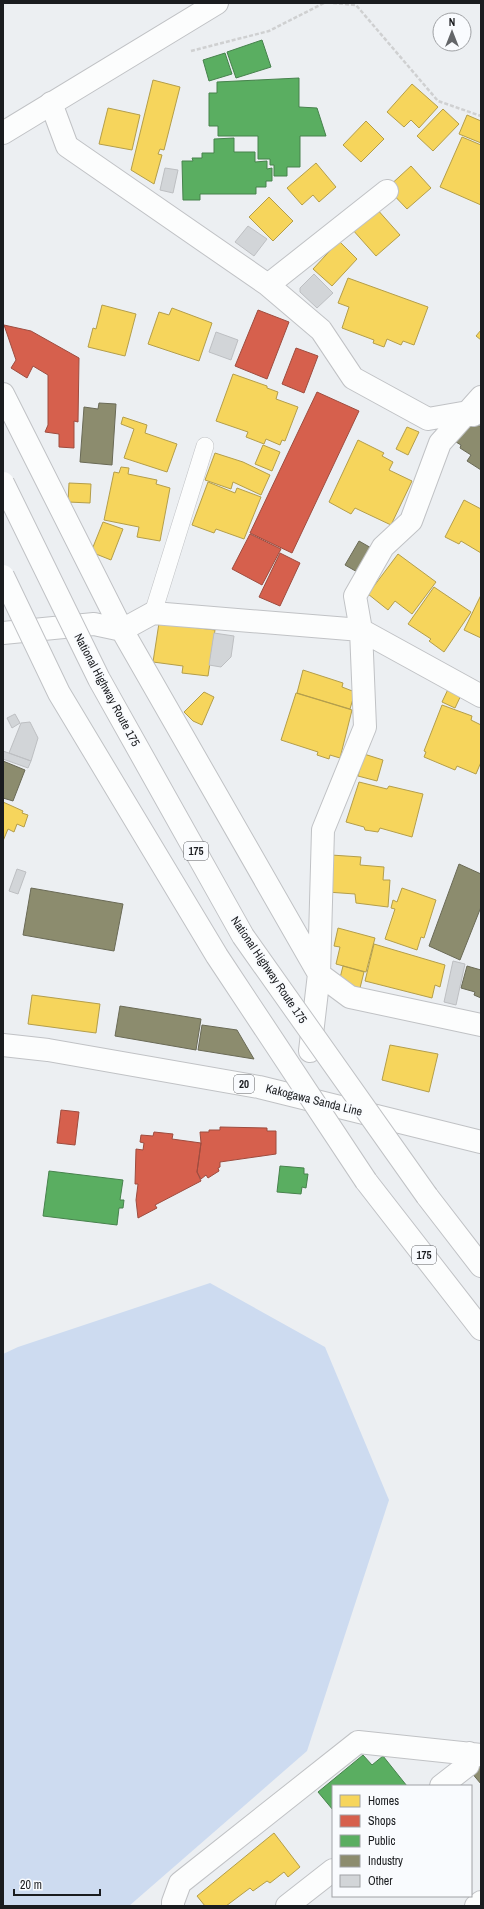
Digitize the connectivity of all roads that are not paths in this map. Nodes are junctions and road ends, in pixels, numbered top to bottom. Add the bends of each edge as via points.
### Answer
1 (217, 3) edge
2 (51, 103) junction
3 (3, 133) edge
4 (387, 191) dead end
5 (268, 286) junction
6 (3, 394) edge
7 (477, 409) edge
8 (205, 446) dead end
9 (3, 483) edge
10 (3, 576) edge
11 (154, 613) junction
12 (122, 630) junction
13 (361, 630) junction
14 (3, 633) edge
15 (481, 696) edge
16 (319, 974) junction
17 (481, 1025) edge
18 (3, 1044) edge
19 (310, 1051) dead end
20 (481, 1142) edge
21 (481, 1266) edge
22 (481, 1329) edge
23 (475, 1754) edge
24 (442, 1785) edge
25 (332, 1871) edge
26 (481, 1902) edge
27 (173, 1906) edge
28 (287, 1906) edge
29 (476, 1906) edge

1 - 2 main road
2 - 3 main road
2 - 5 main road via 66,146
4 - 5 main road
5 - 7 main road via 321,330 353,378 428,419
6 - 12 main road
7 - 13 main road via 440,443 411,521 384,547 355,596
8 - 11 lane
9 - 21 main road, National Highway Route 175 / 175, bridge via 99,679 243,936 427,1196
10 - 22 main road, 175, bridge via 59,693 217,956 366,1181
11 - 12 main road
11 - 13 main road
12 - 14 main road via 94,624
12 - 16 main road
13 - 15 main road
13 - 16 main road via 364,727 323,830
16 - 17 main road via 350,997
16 - 19 main road
18 - 20 main road, Kakogawa Sanda Line / 20 via 259,1087
23 - 24 main road via 468,1765
23 - 27 main road via 358,1742 180,1883
25 - 28 main road
26 - 29 main road

